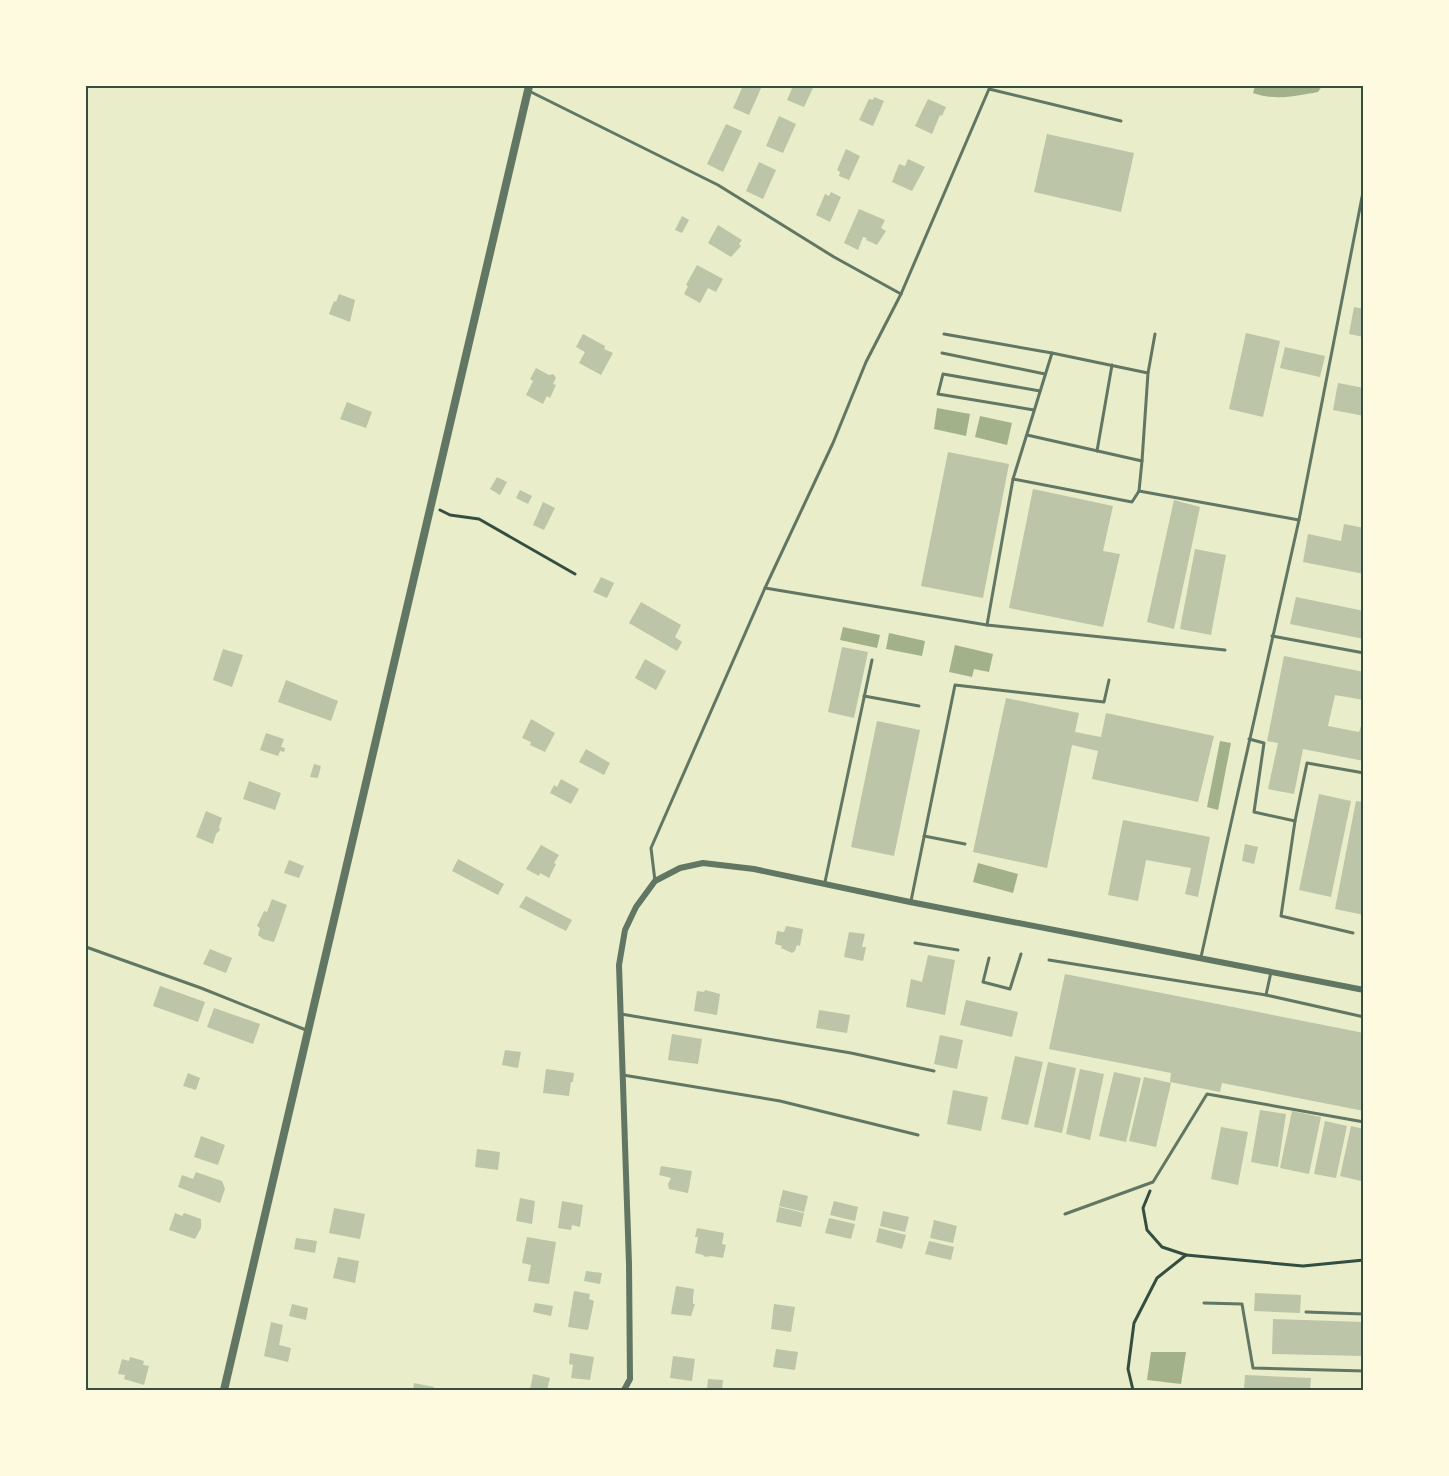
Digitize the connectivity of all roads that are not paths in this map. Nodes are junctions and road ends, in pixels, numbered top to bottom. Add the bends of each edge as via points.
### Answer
1 (528, 88) edge
2 (1121, 121) dead end
3 (1364, 187) edge
4 (901, 294) junction
5 (944, 334) dead end
6 (1155, 334) dead end
7 (942, 353) dead end
8 (1052, 353) junction
9 (1112, 365) junction
10 (1148, 373) junction
11 (1045, 374) junction
12 (1040, 391) junction
13 (1034, 410) junction
14 (1027, 435) junction
15 (1097, 451) junction
16 (1142, 461) junction
17 (1013, 479) junction
18 (1139, 491) junction
19 (1299, 520) junction
20 (765, 588) junction
21 (987, 626) junction
22 (1272, 636) junction
23 (1225, 650) dead end
24 (1364, 653) edge
25 (872, 660) dead end
26 (1109, 680) dead end
27 (864, 696) junction
28 (919, 706) dead end
29 (1249, 739) junction
30 (1364, 773) edge
31 (1295, 821) junction
32 (924, 836) junction
33 (965, 844) dead end
34 (655, 881) junction
35 (824, 884) junction
36 (910, 903) junction
37 (1353, 933) dead end
38 (915, 943) dead end
39 (86, 947) edge
40 (958, 950) dead end
41 (1021, 954) dead end
42 (989, 958) dead end
43 (1201, 959) junction
44 (1048, 960) dead end
45 (1271, 972) junction
46 (1364, 990) edge
47 (1266, 995) junction
48 (620, 1014) junction
49 (1364, 1017) edge
50 (309, 1031) junction
51 (934, 1071) dead end
52 (621, 1075) junction
53 (1364, 1122) edge
54 (918, 1135) dead end
55 (1065, 1214) dead end
56 (1204, 1303) dead end
57 (1306, 1311) dead end
58 (1364, 1314) edge
59 (1364, 1371) edge
60 (224, 1390) edge
61 (624, 1390) edge

1 - 4 lane via 718,185
1 - 50 street
2 - 4 lane via 989,89
3 - 19 lane
4 - 20 lane via 866,362
5 - 8 lane
6 - 10 lane
7 - 11 lane
8 - 9 lane
8 - 11 lane
9 - 10 lane
9 - 15 lane
10 - 16 lane
11 - 12 lane
12 - 13 lane
12 - 13 lane via 943,374 939,394
13 - 14 lane
14 - 15 lane
14 - 17 lane
15 - 16 lane
16 - 18 lane
17 - 18 lane via 1132,502
17 - 21 lane
18 - 19 lane
19 - 22 lane
20 - 21 lane
20 - 34 lane via 651,848
21 - 23 lane
22 - 24 lane
22 - 29 lane
25 - 27 lane
26 - 32 lane via 1104,702 955,685
27 - 28 lane
27 - 35 lane
29 - 31 lane via 1264,743 1254,813
29 - 43 lane
30 - 31 lane via 1307,763
31 - 37 lane via 1281,916
32 - 33 lane
32 - 36 lane
34 - 35 street via 703,862
34 - 48 street via 625,930 619,965
35 - 36 street
36 - 43 street
38 - 40 lane
39 - 50 lane
41 - 42 lane via 1010,989 983,982
43 - 45 street
44 - 47 lane
45 - 46 street
45 - 47 lane
47 - 49 lane
48 - 51 lane
48 - 52 street
50 - 60 street
52 - 54 lane via 780,1101
52 - 61 street via 629,1264 630,1379
53 - 55 lane via 1207,1095 1153,1182
56 - 59 lane via 1242,1304 1253,1368
57 - 58 lane

